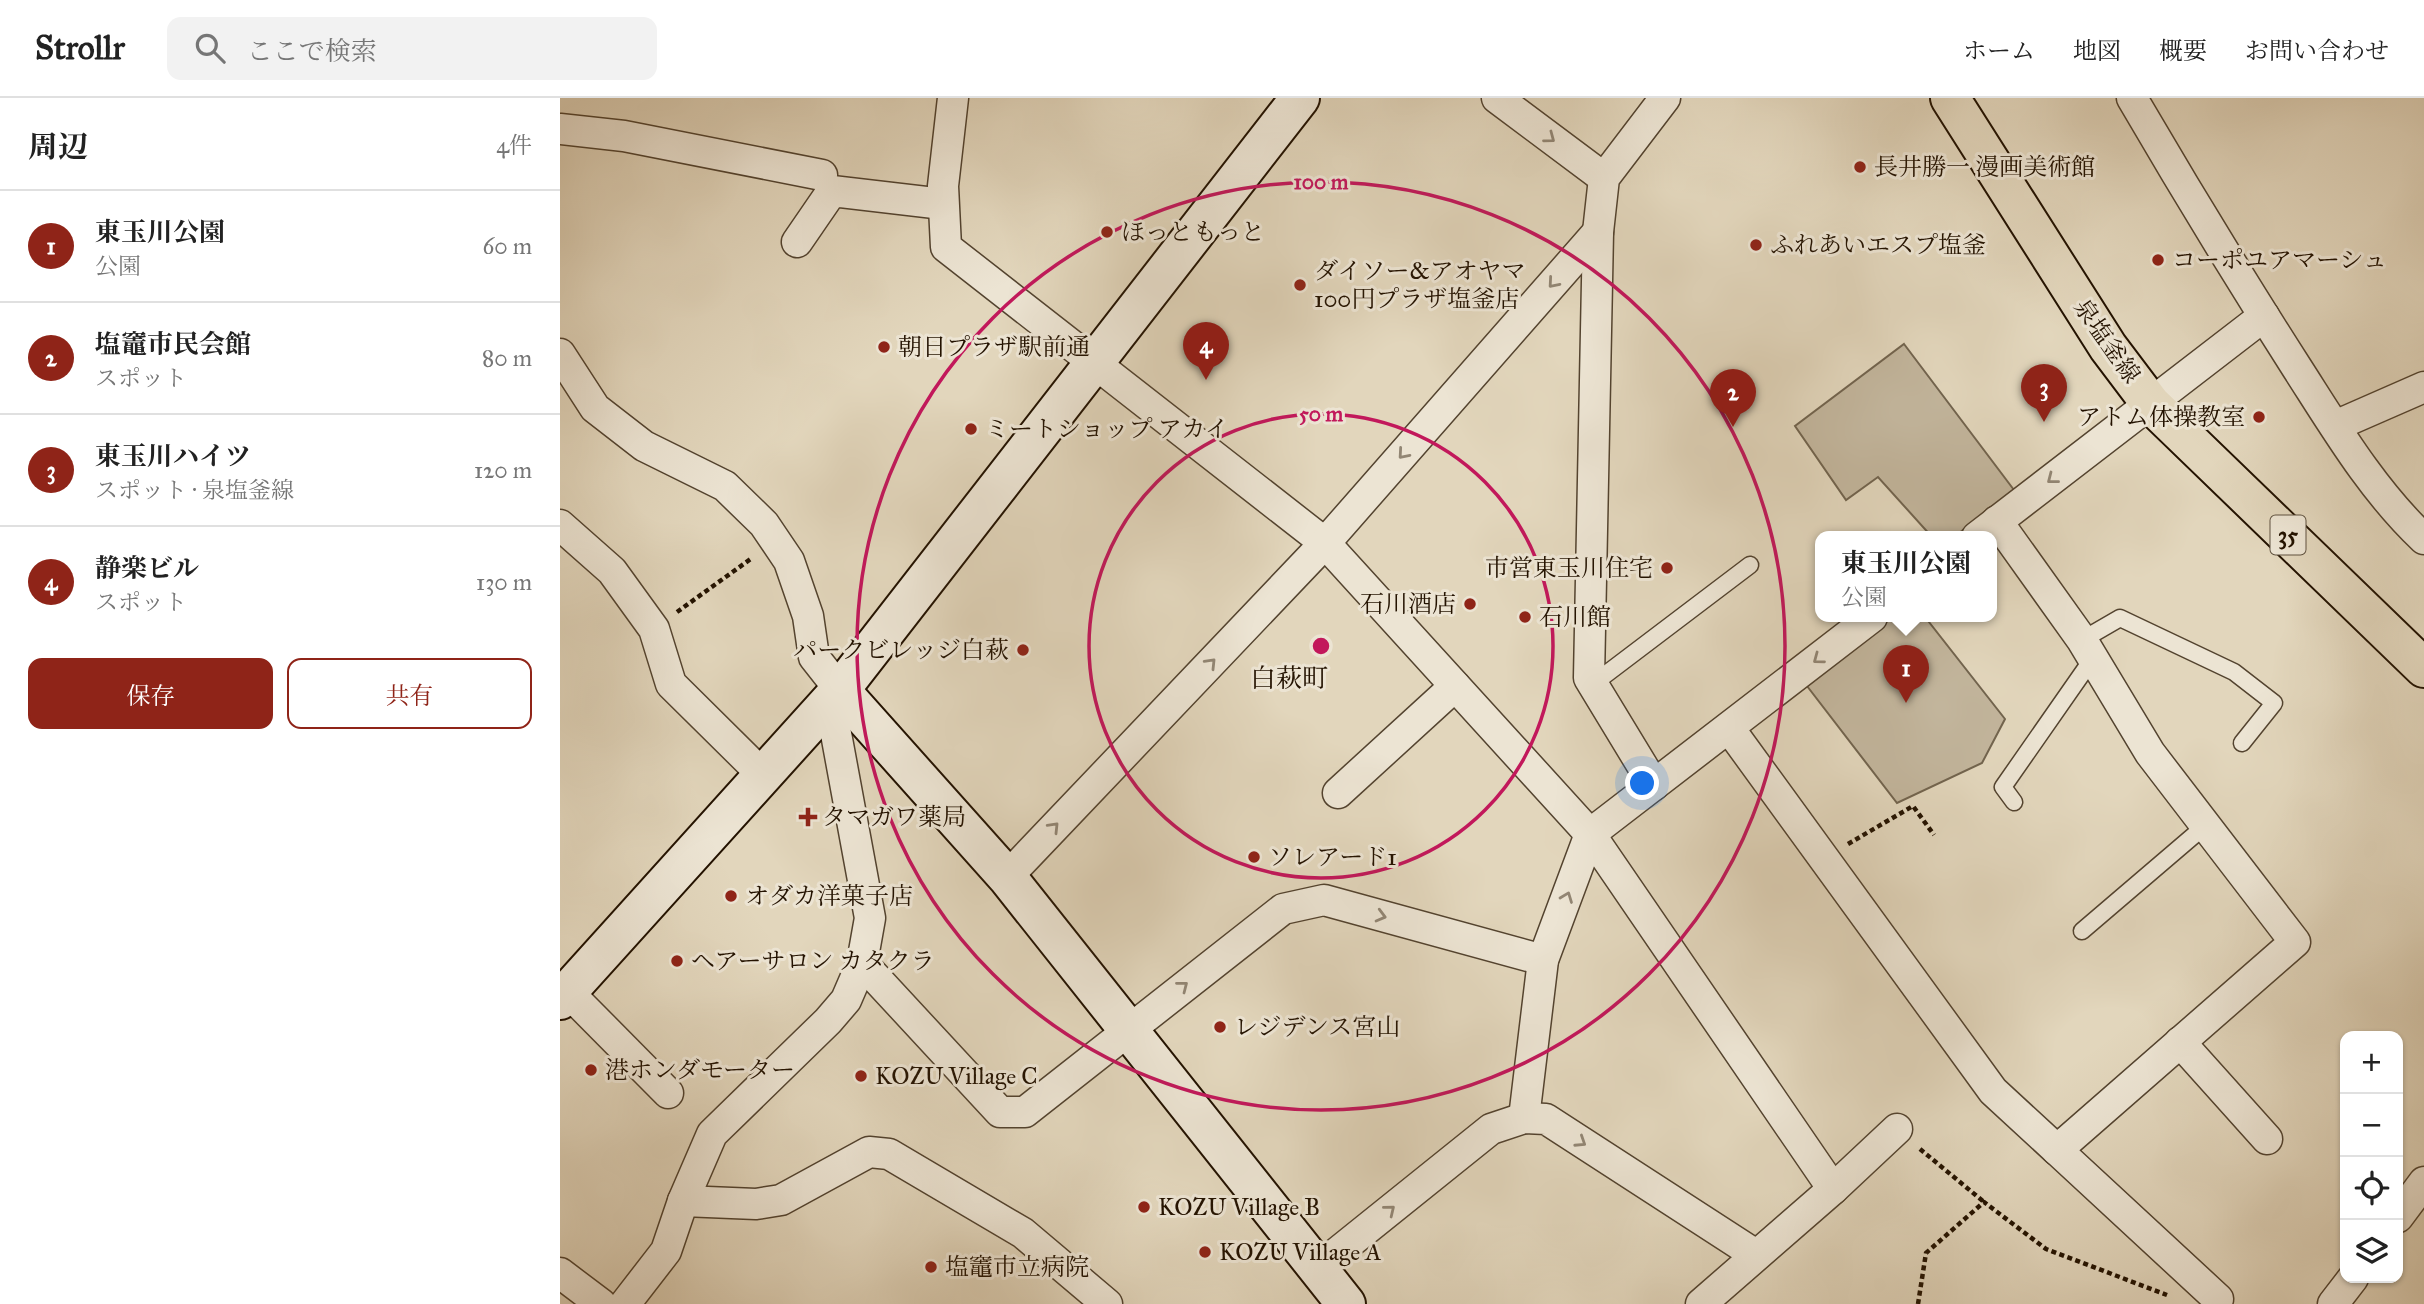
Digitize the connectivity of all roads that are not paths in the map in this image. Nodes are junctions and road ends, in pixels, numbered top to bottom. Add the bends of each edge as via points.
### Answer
1 (953, 98) edge
2 (1300, 98) edge
3 (1497, 98) edge
4 (1665, 98) edge
5 (1950, 98) edge
6 (2132, 98) edge
7 (560, 129) edge
8 (822, 175) dead end
9 (1604, 178) junction
10 (943, 204) junction
11 (1598, 232) junction
12 (797, 242) dead end
13 (2264, 316) junction
14 (560, 354) edge
15 (1092, 364) junction
16 (2424, 387) edge
17 (2151, 404) junction
18 (2334, 426) junction
19 (560, 525) edge
20 (1987, 529) edge
21 (2424, 539) edge
22 (1997, 541) edge
23 (1325, 543) junction
24 (1750, 565) dead end
25 (1866, 622) edge
26 (2088, 649) junction
27 (2424, 668) edge
28 (1592, 684) junction
29 (1455, 687) junction
30 (835, 696) junction
31 (1729, 728) junction
32 (2242, 743) dead end
33 (764, 776) junction
34 (1654, 785) junction
35 (1338, 793) dead end
36 (2014, 802) dead end
37 (2206, 825) junction
38 (1590, 834) junction
39 (1006, 877) junction
40 (2082, 931) dead end
41 (1543, 960) junction
42 (862, 963) junction
43 (564, 996) edge
44 (1129, 1028) junction
45 (2180, 1042) junction
46 (668, 1093) dead end
47 (1524, 1118) junction
48 (1897, 1129) road end
49 (2267, 1139) dead end
50 (2057, 1150) junction
51 (2424, 1182) edge
52 (1833, 1189) junction
53 (683, 1201) junction
54 (2403, 1210) edge
55 (1756, 1255) junction
56 (1318, 1268) junction
57 (560, 1273) edge
58 (2349, 1283) edge
59 (2218, 1299) road end
60 (621, 1303) edge
61 (1107, 1304) edge
62 (1346, 1304) edge
63 (1701, 1304) edge
64 (2333, 1304) edge

1 - 10 street
2 - 15 street
3 -> 9 street
4 - 9 street
5 - 17 main road, 泉塩釜線 / 35 via 2108,347
6 - 13 street
7 - 8 street via 624,136
9 - 11 street
10 - 12 street via 832,191
10 - 15 street via 946,247
11 -> 23 street
11 - 28 street
13 - 17 street
13 - 18 street
14 - 30 street via 596,408 645,446 724,486 764,524 789,561 808,616 814,657
15 - 23 street
15 - 30 street
16 - 18 street
17 -> 20 street
17 - 27 main road, 泉塩釜線 / 35
18 - 21 street via 2371,479
19 - 33 street via 612,570 654,629 671,684
22 - 26 street
23 - 29 street
39 -> 23 street
24 - 28 lane
25 -> 31 street
26 - 32 lane via 2120,618 2234,672 2274,703
26 - 36 lane via 2003,787
26 - 37 street via 2150,753
28 - 34 street
29 - 35 street
29 - 38 street
30 - 33 street
30 - 39 street
30 - 42 street via 870,919
31 - 34 street
31 - 50 street via 1993,1091
33 - 43 street
34 - 38 street
37 - 40 lane
37 - 45 street via 2295,942
41 -> 38 street
38 - 52 street
39 - 44 street
44 -> 41 street via 1283,909 1324,900
41 - 47 street
42 - 44 street via 1000,1112 1025,1112
42 - 53 street via 846,999 828,1021 712,1134
43 - 46 street
44 - 56 street
45 - 49 street
45 - 50 street
47 -> 55 street via 1546,1119
56 -> 47 street via 1491,1129
48 - 52 street
50 - 59 street
51 - 54 street
52 - 55 street
53 - 60 street via 666,1251
53 - 61 street via 756,1204 781,1200 869,1152 889,1154 1023,1233
55 - 63 street
56 - 62 street
57 - 60 street
58 - 64 street

